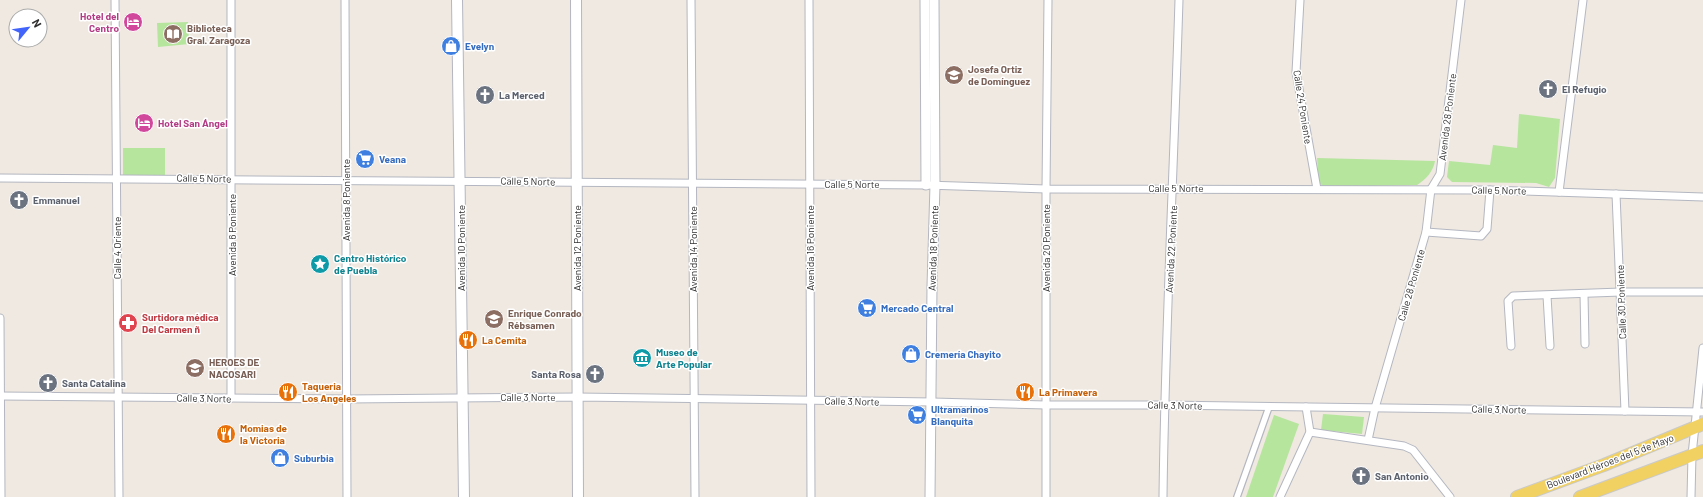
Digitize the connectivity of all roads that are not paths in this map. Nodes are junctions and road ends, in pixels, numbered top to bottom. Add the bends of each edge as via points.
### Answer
1 (115, 0) edge
2 (231, 0) edge
3 (345, 0) edge
4 (457, 0) edge
5 (576, 0) edge
6 (691, 0) edge
7 (809, 0) edge
8 (925, 0) edge
9 (934, 0) edge
10 (1048, 0) edge
11 (1179, 0) edge
12 (1300, 0) edge
13 (1461, 0) edge
14 (1583, 0) edge
15 (117, 177) junction
16 (0, 178) edge
17 (232, 178) junction
18 (346, 180) junction
19 (460, 181) junction
20 (577, 182) junction
21 (693, 183) junction
22 (810, 184) junction
23 (931, 185) junction
24 (1174, 188) junction
25 (1046, 189) junction
26 (1317, 189) junction
27 (1431, 189) junction
28 (1490, 190) junction
29 (1559, 192) junction
30 (1616, 194) junction
31 (1703, 197) edge
32 (1426, 232) junction
33 (1621, 292) junction
34 (1703, 292) edge
35 (1584, 294) junction
36 (1548, 296) junction
37 (0, 318) edge
38 (1585, 344) dead end
39 (1511, 346) dead end
40 (1550, 346) dead end
41 (1703, 348) edge
42 (0, 396) edge
43 (118, 397) junction
44 (578, 397) junction
45 (231, 398) junction
46 (462, 398) junction
47 (347, 399) junction
48 (693, 399) junction
49 (810, 400) junction
50 (931, 402) junction
51 (1164, 404) junction
52 (1046, 405) junction
53 (1269, 407) junction
54 (1306, 407) junction
55 (1375, 408) junction
56 (1625, 411) junction
57 (1700, 412) edge
58 (1699, 426) edge
59 (1310, 432) junction
60 (1368, 440) junction
61 (1698, 453) edge
62 (1, 497) edge
63 (119, 497) edge
64 (347, 497) edge
65 (464, 497) edge
66 (578, 497) edge
67 (695, 497) edge
68 (811, 497) edge
69 (930, 497) edge
70 (1046, 497) edge
71 (1162, 497) edge
72 (1237, 497) edge
73 (1280, 497) edge
74 (1450, 497) edge
75 (1517, 497) edge
76 (1580, 497) edge
77 (1691, 497) edge

1 - 15 street, Calle 4 Oriente
2 - 17 street, Avenida 6 Poniente
3 - 18 street, Avenida 8 Poniente
4 - 19 main road, Avenida 10 Poniente
5 - 20 main road, Avenida 12 Poniente
6 - 21 street, Avenida 14 Poniente
7 - 22 street, Avenida 16 Poniente
8 - 23 street, Avenida 18 Poniente
9 - 23 street, Avenida 18 Poniente
10 - 25 street, Avenida 20 Poniente
11 - 24 street, Avenida 22 Poniente
12 - 26 street, Calle 24 Poniente via 1296,72
13 - 27 street, Avenida 28 Poniente via 1440,174
14 - 29 street
15 - 16 street, Calle 5 Norte
15 - 17 street, Calle 5 Norte
15 - 43 street, Calle 4 Oriente
17 - 18 street, Calle 5 Norte
17 - 45 street, Avenida 6 Poniente
18 - 19 street, Calle 5 Norte
18 - 47 street, Avenida 8 Poniente
19 - 20 street, Calle 5 Norte
19 - 46 main road, Avenida 10 Poniente
20 - 21 street, Calle 5 Norte
20 - 44 main road, Avenida 12 Poniente
21 - 22 street, Calle 5 Norte
21 - 48 street, Avenida 14 Poniente
22 - 23 street, Calle 5 Norte
22 - 49 street, Avenida 16 Poniente
23 - 25 street, Calle 5 Norte
23 - 50 street, Avenida 18 Poniente
24 - 25 street, Calle 5 Norte
24 - 26 street, Calle 5 Norte
24 - 51 street, Avenida 22 Poniente
25 - 52 street, Avenida 20 Poniente
26 - 27 street, Calle 5 Norte
27 - 28 street, Calle 5 Norte
27 - 32 street, Avenida 28 Poniente
28 - 29 street, Calle 5 Norte
28 - 32 street via 1485,234 1481,236
29 - 30 street, Calle 5 Norte
30 - 31 street, Calle 5 Norte
30 - 33 street, Calle 30 Poniente
32 - 55 street, Calle 28 Poniente
33 - 34 street
33 - 35 street
33 - 56 street, Calle 30 Poniente
35 - 36 street
35 - 38 street
36 - 39 street via 1509,298
36 - 40 street
37 - 42 street
41 - 57 street
42 - 43 street, Calle 3 Norte
42 - 62 street
43 - 45 street, Calle 3 Norte
43 - 63 street, Calle 4 Oriente
44 - 46 street, Calle 3 Norte
44 - 48 street, Calle 3 Norte
44 - 66 main road, Avenida 12 Poniente
45 - 47 street, Calle 3 Norte
46 - 47 street, Calle 3 Norte
46 - 65 main road, Avenida 10 Poniente
47 - 64 street, Avenida 8 Poniente
48 - 49 street, Calle 3 Norte
48 - 67 street, Avenida 14 Poniente
49 - 50 street, Calle 3 Norte
49 - 68 street, Avenida 16 Poniente
50 - 52 street, Calle 3 Norte
50 - 69 street, Avenida 18 Poniente
51 - 52 street, Calle 3 Norte
51 - 53 street, Calle 3 Norte
51 - 71 street, Avenida 22 Poniente
52 - 70 street, Avenida 20 Poniente
53 - 54 street, Calle 3 Norte
53 - 72 street
54 - 55 street, Calle 3 Norte
54 - 59 street
55 - 56 street, Calle 3 Norte
55 - 60 street, Calle 28 Poniente
56 - 57 street, Calle 3 Norte
57 - 58 street
58 - 61 street
58 - 75 main road, Boulevard Héroes del 5 de Mayo
59 - 60 street
59 - 73 street
60 - 74 street via 1413,450
61 - 76 main road
61 - 77 street

